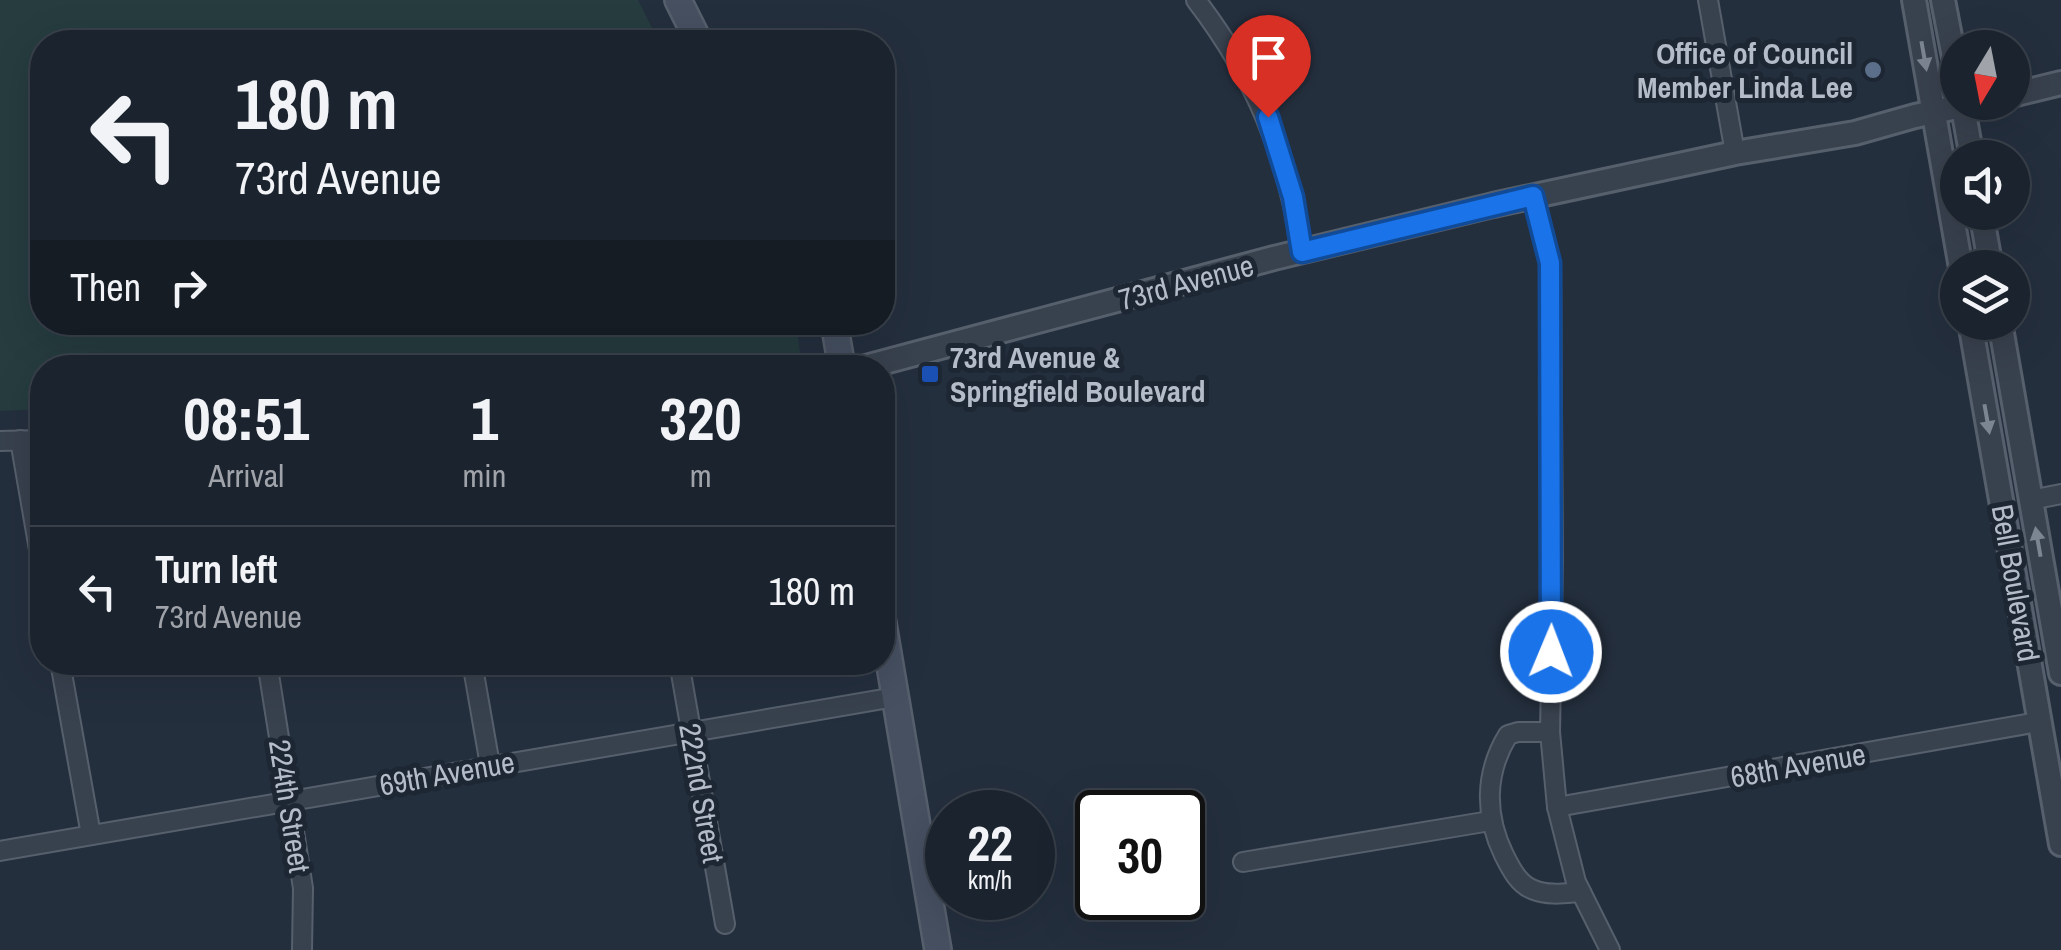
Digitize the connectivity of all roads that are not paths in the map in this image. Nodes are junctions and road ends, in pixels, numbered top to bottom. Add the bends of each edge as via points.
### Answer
1 (678, 0) edge
2 (1196, 0) edge
3 (1708, 0) edge
4 (1914, 0) edge
5 (1943, 0) edge
6 (693, 30) edge
7 (1949, 30) edge
8 (2061, 83) edge
9 (2030, 91) edge
10 (1940, 111) edge
11 (1934, 112) junction
12 (1735, 153) junction
13 (1533, 196) junction
14 (1958, 250) edge
15 (1302, 252) junction
16 (1973, 340) edge
17 (2003, 340) edge
18 (895, 359) edge
19 (20, 440) junction
20 (30, 440) edge
21 (0, 441) edge
22 (2061, 494) edge
23 (30, 498) edge
24 (2031, 500) junction
25 (2061, 673) edge
26 (62, 675) edge
27 (269, 675) edge
28 (474, 675) edge
29 (681, 675) edge
30 (891, 675) edge
31 (895, 697) junction
32 (2038, 722) junction
33 (692, 731) junction
34 (1550, 732) junction
35 (490, 765) junction
36 (291, 800) junction
37 (1558, 807) junction
38 (1490, 821) junction
39 (91, 835) junction
40 (2061, 844) edge
41 (0, 851) edge
42 (1243, 862) dead end
43 (1581, 892) junction
44 (725, 924) dead end
45 (302, 950) edge
46 (938, 950) edge
47 (1610, 950) edge

1 - 6 main road
2 - 15 street via 1268,117
3 - 12 street
4 -> 11 street
5 - 7 street
8 - 9 street
10 - 11 street, 73rd Avenue
11 - 12 street, 73rd Avenue
11 - 14 street
12 - 13 street, 73rd Avenue
13 - 15 street, 73rd Avenue
13 - 34 street via 1550,263
15 - 18 street, 73rd Avenue
16 -> 32 street, Bell Boulevard
17 - 24 street, Bell Boulevard
19 - 20 street
19 - 21 street
19 - 23 street
22 - 24 street
25 -> 24 street, Bell Boulevard
26 - 39 street
27 - 36 street, 224th Street
28 - 35 street
29 - 33 street, 222nd Street
30 - 31 main road
31 - 33 street, 69th Avenue
31 - 46 main road
32 - 37 street, 68th Avenue
32 - 40 street, Bell Boulevard
33 - 35 street, 69th Avenue
33 - 44 street, 222nd Street
34 - 37 street
34 - 38 street via 1508,736 1491,781
35 - 36 street, 69th Avenue
36 - 39 street, 69th Avenue
36 - 45 street, 224th Street
37 - 43 street
38 - 42 street
38 - 43 street via 1524,884 1550,894
39 - 41 street, 69th Avenue
43 - 47 street

